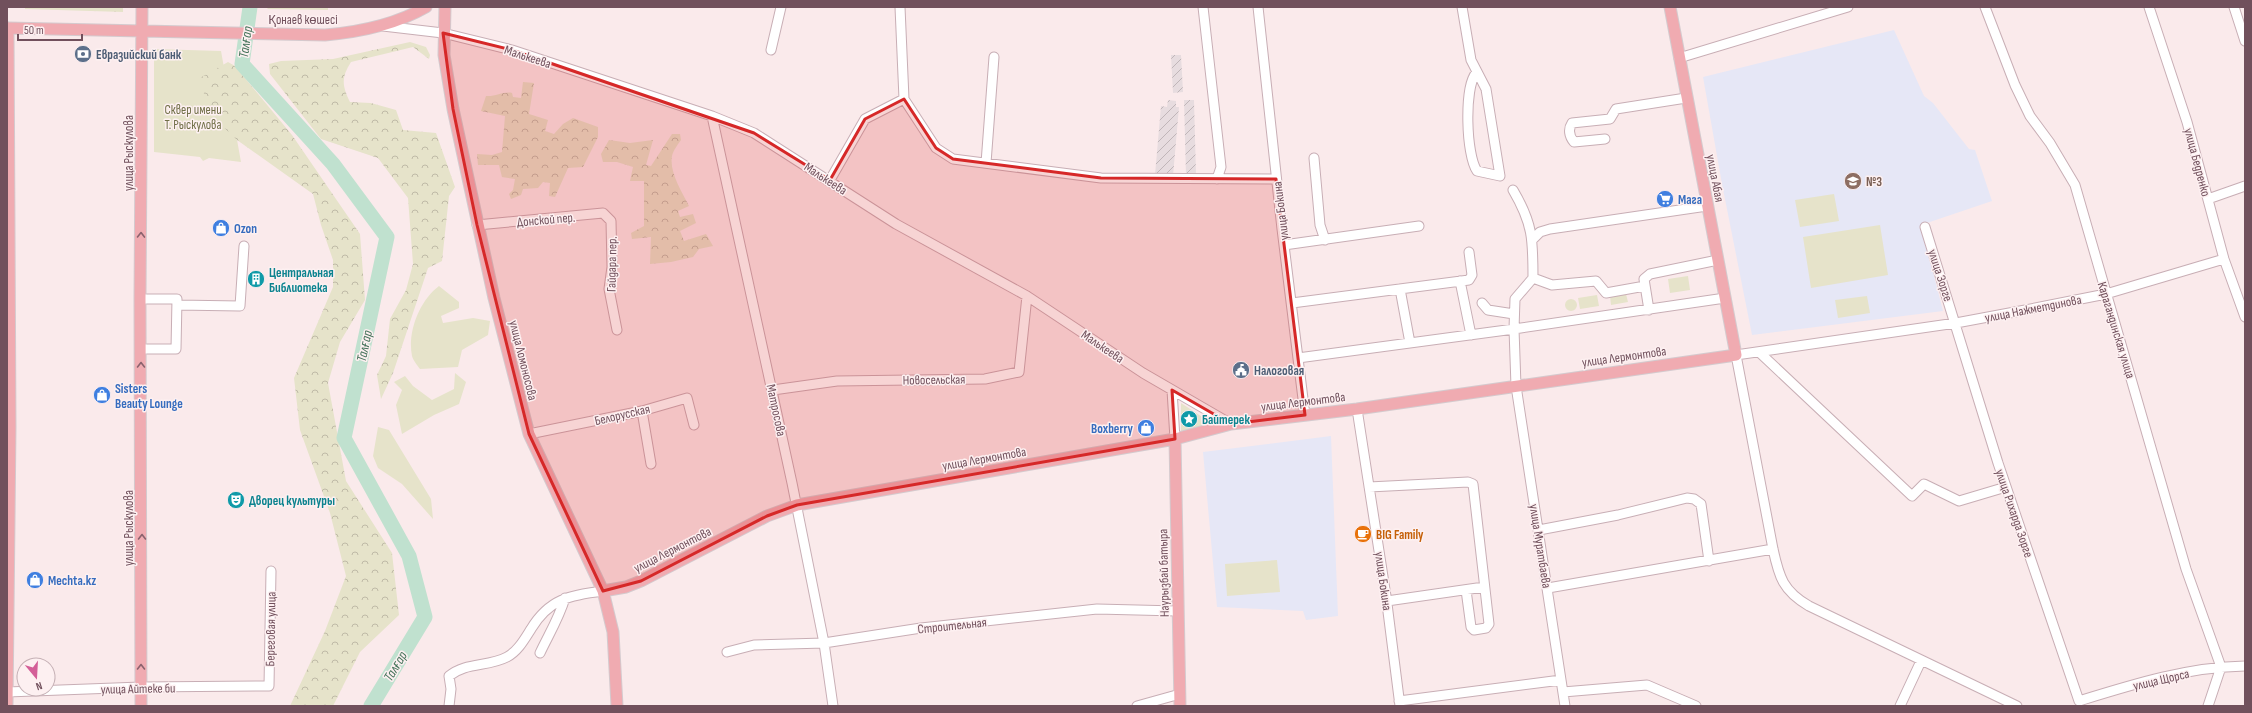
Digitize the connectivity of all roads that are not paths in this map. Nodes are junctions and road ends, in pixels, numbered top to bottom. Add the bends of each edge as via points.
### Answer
1 (142, 7) edge
2 (426, 7) edge
3 (445, 7) edge
4 (781, 7) edge
5 (900, 7) edge
6 (1203, 7) edge
7 (1258, 7) edge
8 (1462, 7) edge
9 (1670, 7) edge
10 (1848, 7) edge
11 (1986, 7) edge
12 (2149, 7) edge
13 (2234, 7) edge
14 (382, 26) junction
15 (8, 28) edge
16 (142, 31) junction
17 (443, 33) junction
18 (2245, 41) edge
19 (771, 50) dead end
20 (994, 56) dead end
21 (1679, 58) junction
22 (1476, 73) junction
23 (1686, 98) junction
24 (904, 99) junction
25 (712, 116) junction
26 (1605, 139) dead end
27 (1314, 158) dead end
28 (986, 164) junction
29 (8, 165) edge
30 (1217, 179) junction
31 (1276, 179) junction
32 (830, 180) junction
33 (2245, 186) edge
34 (1513, 190) dead end
35 (2208, 199) junction
36 (1708, 206) junction
37 (611, 221) joint
38 (478, 224) junction
39 (1419, 226) dead end
40 (1926, 227) dead end
41 (1533, 238) junction
42 (1325, 240) junction
43 (1284, 245) junction
44 (244, 246) dead end
45 (1469, 252) dead end
46 (2224, 258) junction
47 (1718, 260) junction
48 (1533, 278) junction
49 (1460, 281) junction
50 (1645, 286) junction
51 (1400, 289) junction
52 (8, 292) edge
53 (2106, 294) junction
54 (1027, 296) junction
55 (140, 298) junction
56 (1726, 298) junction
57 (1292, 303) junction
58 (1482, 303) dead end
59 (176, 305) junction
60 (1649, 310) junction
61 (1514, 314) junction
62 (2245, 317) edge
63 (1956, 323) junction
64 (1514, 329) junction
65 (617, 330) dead end
66 (1471, 335) junction
67 (1410, 343) junction
68 (141, 349) junction
69 (1759, 352) junction
70 (1736, 354) junction
71 (8, 355) edge
72 (1298, 358) junction
73 (1516, 386) junction
74 (773, 390) junction
75 (1172, 390) junction
76 (1357, 409) junction
77 (642, 411) junction
78 (1305, 415) junction
79 (1231, 424) junction
80 (694, 425) dead end
81 (8, 427) edge
82 (529, 434) junction
83 (1175, 439) junction
84 (651, 464) dead end
85 (1370, 486) junction
86 (2006, 487) junction
87 (797, 505) junction
88 (1539, 530) junction
89 (1773, 549) junction
90 (1709, 561) junction
91 (272, 571) dead end
92 (1484, 587) junction
93 (1548, 588) junction
94 (1466, 590) junction
95 (603, 591) junction
96 (565, 598) junction
97 (1387, 601) junction
98 (1177, 611) junction
99 (824, 643) junction
100 (727, 652) dead end
101 (540, 653) dead end
102 (1921, 661) junction
103 (2245, 666) edge
104 (2221, 667) junction
105 (1561, 680) junction
106 (269, 686) joint
107 (141, 687) junction
108 (7, 692) edge
109 (1563, 692) junction
110 (1180, 694) junction
111 (2079, 701) joint
112 (1400, 704) edge
113 (1902, 705) edge
114 (7, 706) edge
115 (141, 706) edge
116 (449, 706) edge
117 (617, 706) edge
118 (833, 706) edge
119 (1137, 706) edge
120 (1180, 706) edge
121 (1565, 706) edge
122 (1696, 706) edge
123 (2017, 706) edge
124 (2208, 706) edge

1 - 16 main road, улица Рыскулова
2 - 14 main road, Қонаев көшесі
3 - 17 main road, улица Ломоносова
4 - 19 street
5 - 24 street
6 - 30 street via 1221,167
7 - 31 street, улица Бокина
8 - 22 street via 1471,60
9 - 21 main road, улица Абая
10 - 21 street
11 - 53 street, Карагандинская улица via 2015,85 2030,116 2050,143 2075,185
12 - 35 street, улица Бедренко via 2187,122
13 - 18 street
14 - 16 main road, Қонаев көшесі via 342,34
14 - 17 street, Малькеева
15 - 16 main road, Қонаев көшесі
15 - 29 main road
55 -> 16 main road, улица Рыскулова
17 - 25 street, Малькеева via 512,50
17 - 38 main road, улица Ломоносова via 453,109
20 - 28 street
21 - 23 main road, улица Абая
22 - 22 street via 1469,97 1469,140 1474,166 1477,171 1500,176 1486,89
23 - 26 street via 1616,109 1610,119 1572,124 1570,127 1569,132 1574,142
23 - 36 main road, улица Абая
24 - 28 street via 936,148 953,159
24 - 32 street via 865,119
25 - 32 street, Малькеева via 754,133
25 - 74 street, Матросова
27 - 42 street via 1320,225
28 - 30 street via 1102,178
29 - 52 main road
30 - 31 street
31 - 43 street, улица Бокина
32 - 54 street, Малькеева via 896,224
33 - 35 street
34 - 41 street via 1528,218
35 - 46 street, улица Бедренко
36 - 41 street via 1550,229 1540,232
36 - 47 main road, улица Абая
37 - 38 street, Донской пер. via 603,213
37 - 65 street, Гайдара пер. via 612,267 609,289
38 - 82 main road, улица Ломоносова
39 - 42 street
40 - 63 street, улица Зорге
41 - 48 street
42 - 43 street
43 - 57 street, улица Бокина
44 - 59 street via 240,306
45 - 49 street via 1471,277
46 - 53 street, улица Нажметдинова
46 - 62 street, улица Бедренко
47 - 50 street via 1650,274 1644,279
47 - 56 main road, улица Абая
48 - 50 street via 1552,286 1596,281 1606,292
48 - 61 street, улица Муратбаева via 1517,295
49 - 51 street
49 - 66 street
50 - 60 street
51 - 57 street
51 - 67 street
52 - 71 main road
53 - 63 street, улица Нажметдинова
53 - 104 street, Карагандинская улица via 2186,569
54 - 74 street, Новосельская via 1019,372 985,378 838,381
54 - 75 street, Малькеева
55 - 59 street via 177,299
55 - 68 main road, улица Рыскулова
56 - 60 street
56 - 70 main road, улица Абая
57 - 72 street, улица Бокина
58 - 61 street via 1488,310
59 - 68 street via 176,349
60 - 64 street
61 - 64 street, улица Муратбаева
63 - 69 street, улица Лермонтова
63 - 86 street, улица Рихарда Зорге
64 - 66 street
64 - 73 street, улица Муратбаева
66 - 67 street
67 - 72 street
107 -> 68 main road, улица Рыскулова
69 - 70 street, улица Лермонтова
69 - 86 street via 1912,496 1924,484 1959,501
70 - 73 main road, улица Лермонтова
70 - 89 street
71 - 81 main road
72 - 78 street, улица Бокина
73 - 76 main road, улица Лермонтова
73 - 88 street, улица Муратбаева
74 - 87 street, Матросова
75 - 79 street, Малькеева
75 - 83 street
76 - 78 main road, улица Лермонтова
76 - 85 street, улица Бокина
77 - 80 street, Белорусская via 687,398
77 - 82 street, Белорусская
77 - 84 street
78 - 79 main road, улица Лермонтова
79 - 83 main road, улица Лермонтова
81 - 108 main road
82 - 95 main road, улица Ломоносова
83 - 87 main road, улица Лермонтова
83 - 98 main road, Наурызбай батыра
85 - 92 street via 1468,482 1473,484
85 - 97 street, улица Бокина
86 - 111 street, улица Рихарда Зорге
87 - 95 main road, улица Лермонтова via 767,516 641,582 626,588
87 - 99 street, Матросова
88 - 90 street via 1618,516 1687,498 1694,499 1700,504
88 - 93 street, улица Муратбаева
89 - 90 street
89 - 102 street via 1781,578 1796,598
90 - 93 street
91 - 106 street, Береговая улица
92 - 94 street
92 - 94 street via 1489,624 1486,628 1474,630 1471,627
93 - 105 street, улица Муратбаева
94 - 97 street
95 - 96 street
95 - 117 main road, улица Ломоносова via 613,632
96 - 101 street via 559,618
96 - 116 street via 546,608 521,645 507,657 456,670 449,676
97 - 112 street, улица Бокина
98 - 99 street, Строительная via 1097,609 921,628
98 - 110 main road, Наурызбай батыра
99 - 100 street, Строительная via 754,644
99 - 118 street, Матросова
102 - 113 street
102 - 123 street
103 - 104 street, улица Щорса
104 - 111 street, улица Щорса via 2156,678
104 - 124 street
105 - 109 street, улица Муратбаева
105 - 112 street
106 - 107 street, улица Айтеке би
107 - 108 street, улица Айтеке би
107 - 115 main road, улица Рыскулова
108 - 114 main road
109 - 121 street, улица Муратбаева
109 - 122 street via 1647,685
110 - 119 street
110 - 120 main road, Наурызбай батыра

